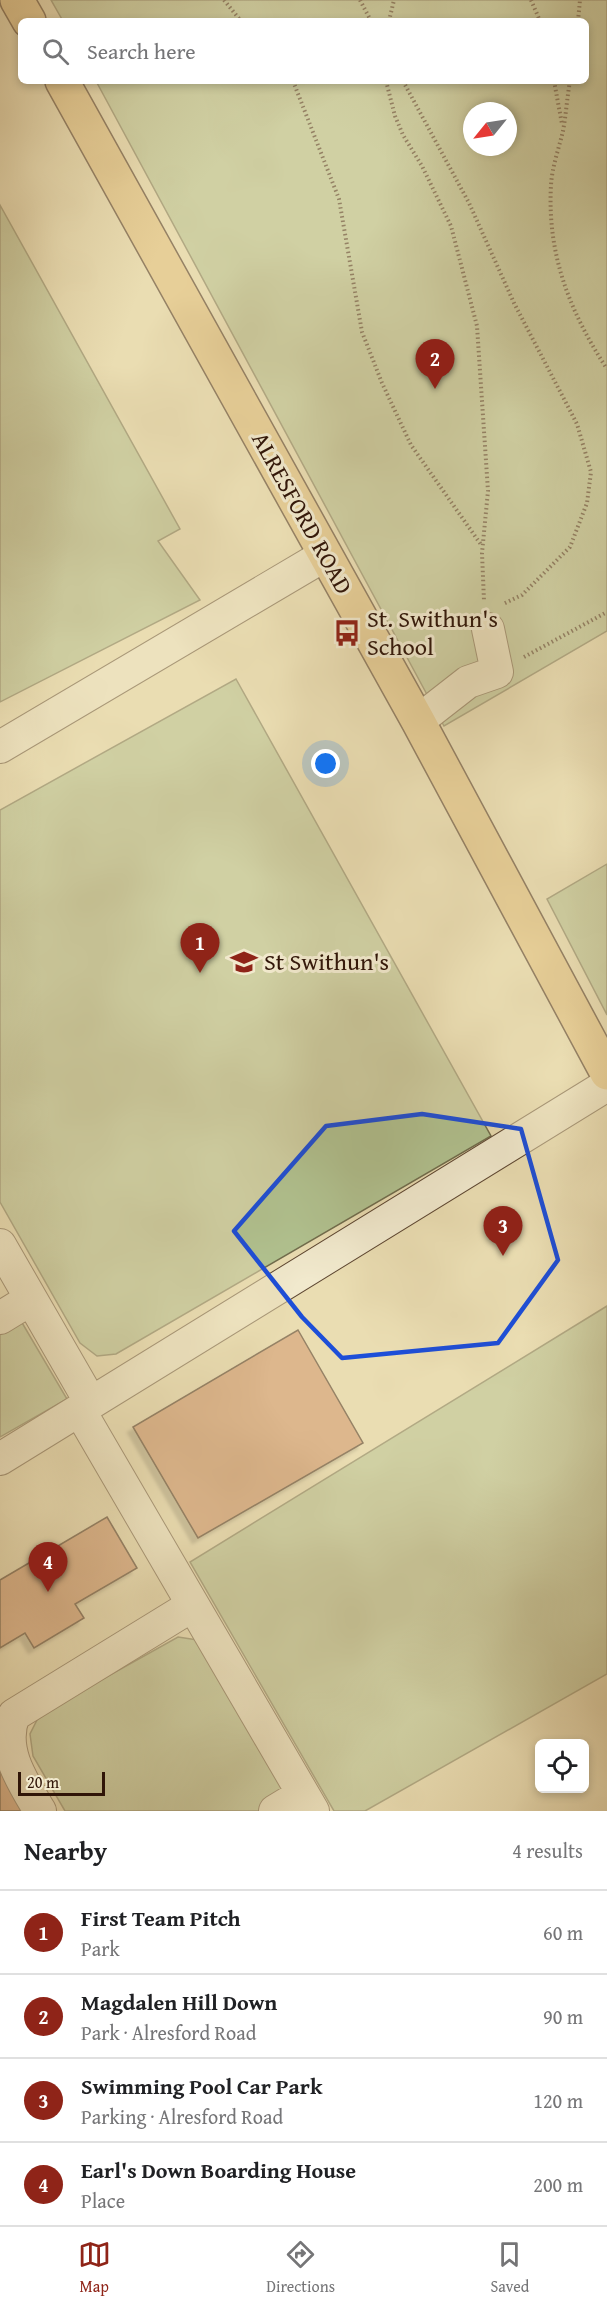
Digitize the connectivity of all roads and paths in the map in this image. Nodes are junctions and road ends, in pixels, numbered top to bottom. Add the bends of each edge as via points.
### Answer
1 (17, 0) edge
2 (224, 0) edge
3 (360, 0) edge
4 (394, 0) edge
5 (531, 0) edge
6 (580, 0) edge
7 (27, 18) edge
8 (239, 18) edge
9 (369, 18) edge
10 (390, 18) edge
11 (539, 18) edge
12 (578, 18) edge
13 (64, 84) edge
14 (294, 84) edge
15 (387, 84) edge
16 (406, 84) edge
17 (555, 84) edge
18 (570, 84) edge
19 (563, 128) junction
20 (607, 369) edge
21 (482, 546) junction
22 (325, 555) junction
23 (607, 612) edge
24 (486, 621) junction
25 (497, 672) junction
26 (418, 721) junction
27 (0, 747) edge
28 (607, 1073) edge
29 (607, 1084) edge
30 (0, 1245) edge
31 (31, 1299) junction
32 (0, 1318) edge
33 (86, 1407) junction
34 (0, 1459) edge
35 (193, 1605) junction
36 (308, 1803) edge
37 (40, 1811) edge
38 (275, 1811) edge

1 - 7 main road
2 - 8 path
3 - 9 path
4 - 10 path
5 - 11 path
6 - 12 path
13 - 22 main road, ALRESFORD ROAD
14 - 21 path via 339,199 362,332 382,383 411,445
15 - 21 path via 403,135 451,226 477,326 488,490
16 - 24 path via 578,424 591,472 587,503 570,548 522,595
17 - 19 path
18 - 19 path
19 - 20 path via 551,182 551,227 560,277
21 - 24 path
22 - 26 main road, ALRESFORD ROAD
22 - 27 lane
23 - 25 path
24 - 25 lane
25 - 26 lane via 468,682
26 - 28 main road, ALRESFORD ROAD
29 - 33 lane
30 - 31 lane
31 - 32 lane
31 - 33 lane
33 - 34 lane
33 - 35 lane
35 - 36 lane
35 - 37 lane via 14,1715 6,1728 7,1754
36 - 38 lane

